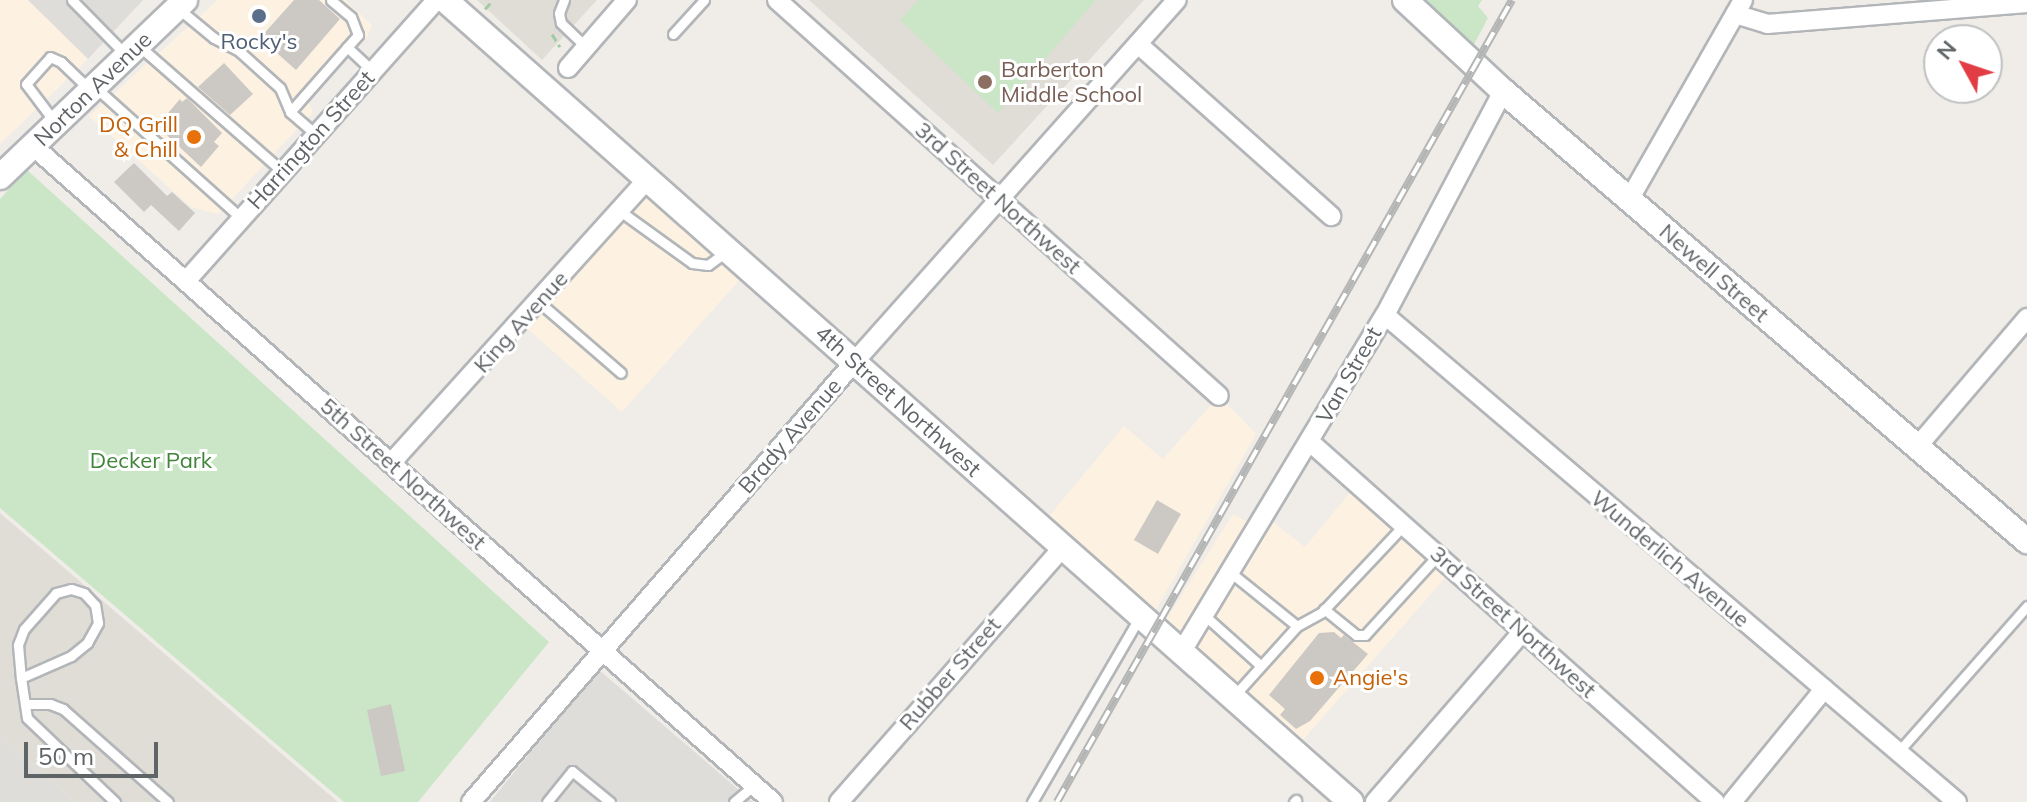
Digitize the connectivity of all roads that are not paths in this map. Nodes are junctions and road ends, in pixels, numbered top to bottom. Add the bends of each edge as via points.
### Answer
1 (72, 0) edge
2 (331, 0) edge
3 (436, 0) edge
4 (445, 0) edge
5 (564, 0) edge
6 (627, 0) edge
7 (704, 0) edge
8 (1177, 0) edge
9 (1405, 0) edge
10 (779, 1) edge
11 (2027, 3) edge
12 (181, 4) edge
13 (1739, 7) edge
14 (673, 34) dead end
15 (1138, 44) junction
16 (347, 47) junction
17 (586, 47) junction
18 (133, 50) junction
19 (568, 68) dead end
20 (373, 71) junction
21 (93, 89) junction
22 (1503, 91) junction
23 (290, 112) junction
24 (56, 124) junction
25 (316, 135) junction
26 (33, 146) junction
27 (284, 172) junction
28 (0, 177) edge
29 (648, 179) junction
30 (999, 199) junction
31 (1629, 200) junction
32 (620, 211) junction
33 (1331, 216) dead end
34 (242, 219) junction
35 (728, 250) junction
36 (186, 281) junction
37 (539, 302) junction
38 (1385, 315) junction
39 (2027, 318) edge
40 (854, 362) junction
41 (621, 373) dead end
42 (1219, 396) dead end
43 (1310, 442) junction
44 (1917, 447) junction
45 (391, 463) junction
46 (1404, 525) junction
47 (2027, 541) edge
48 (1063, 547) junction
49 (1438, 555) junction
50 (1230, 572) junction
51 (2027, 606) edge
52 (1324, 609) junction
53 (1141, 615) junction
54 (1204, 615) junction
55 (1297, 626) junction
56 (1523, 631) junction
57 (603, 651) junction
58 (1182, 651) junction
59 (1261, 666) junction
60 (21, 678) junction
61 (1824, 689) junction
62 (1233, 697) junction
63 (25, 704) junction
64 (1898, 752) junction
65 (754, 785) junction
66 (115, 802) edge
67 (168, 802) edge
68 (471, 802) edge
69 (547, 802) edge
70 (610, 802) edge
71 (734, 802) edge
72 (773, 802) edge
73 (839, 802) edge
74 (1032, 802) edge
75 (1351, 802) edge
76 (1375, 802) edge
77 (1715, 802) edge
78 (1732, 802) edge
79 (1957, 802) edge

1 - 18 lane
2 - 16 lane via 359,29
3 - 20 street, Harrington Street
4 - 29 street, 4th Street Northwest
5 - 17 lane via 561,23
6 - 17 street
7 - 14 lane
8 - 15 street, Brady Avenue
9 - 22 street, Newell Street
10 - 30 street, 3rd Street Northwest
11 - 13 street via 1767,24
12 - 18 street, Norton Avenue
12 - 23 lane via 214,38 270,78
13 - 31 street
15 - 30 street, Brady Avenue
15 - 33 street
16 - 20 lane
16 - 23 lane
17 - 19 street
18 - 21 street, Norton Avenue
18 - 27 lane
20 - 25 street, Harrington Street
21 - 24 street, Norton Avenue
21 - 24 lane via 50,57 26,84
21 - 34 lane
22 - 31 street, Newell Street
22 - 38 street, Van Street
23 - 25 lane
24 - 26 street, Norton Avenue
25 - 27 street, Harrington Street
26 - 28 street, Norton Avenue
26 - 36 street, 5th Street Northwest
27 - 34 street, Harrington Street
29 - 32 street, King Avenue
29 - 35 street, 4th Street Northwest
30 - 40 street, Brady Avenue
30 - 42 street, 3rd Street Northwest
31 - 44 street, Newell Street
32 - 35 lane via 692,263 708,265
32 - 37 street, King Avenue
34 - 36 street, Harrington Street
35 - 40 street, 4th Street Northwest
36 - 45 street, 5th Street Northwest
37 - 41 lane
37 - 45 street, King Avenue
38 - 43 street, Van Street
38 - 61 street, Wunderlich Avenue
39 - 44 street
40 - 48 street, 4th Street Northwest
40 - 57 street, Brady Avenue
43 - 46 street, 3rd Street Northwest
43 - 50 street, Van Street
44 - 47 street, Newell Street
45 - 57 street, 5th Street Northwest
46 - 49 street, 3rd Street Northwest
46 - 52 lane
48 - 53 street, 4th Street Northwest
48 - 73 street, Rubber Street
49 - 52 lane via 1365,635 1356,635
49 - 56 street, 3rd Street Northwest
50 - 54 street, Van Street
50 - 55 lane
51 - 64 lane
52 - 55 lane
53 - 58 street, 4th Street Northwest
53 - 74 lane
54 - 58 street, Van Street
54 - 59 lane
55 - 59 lane
56 - 76 street
56 - 77 street, 3rd Street Northwest
57 - 65 street, 5th Street Northwest
57 - 68 street, Brady Avenue
58 - 62 street, 4th Street Northwest
59 - 62 lane
60 - 60 lane via 18,645 24,629 56,593 84,593 95,605 98,623 87,643
60 - 63 lane
61 - 64 street, Wunderlich Avenue
61 - 78 street
62 - 75 street, 4th Street Northwest
63 - 66 lane via 27,718
63 - 67 lane via 63,709
64 - 79 street, Wunderlich Avenue
65 - 71 lane
65 - 72 street, 5th Street Northwest
69 - 70 lane via 572,771

